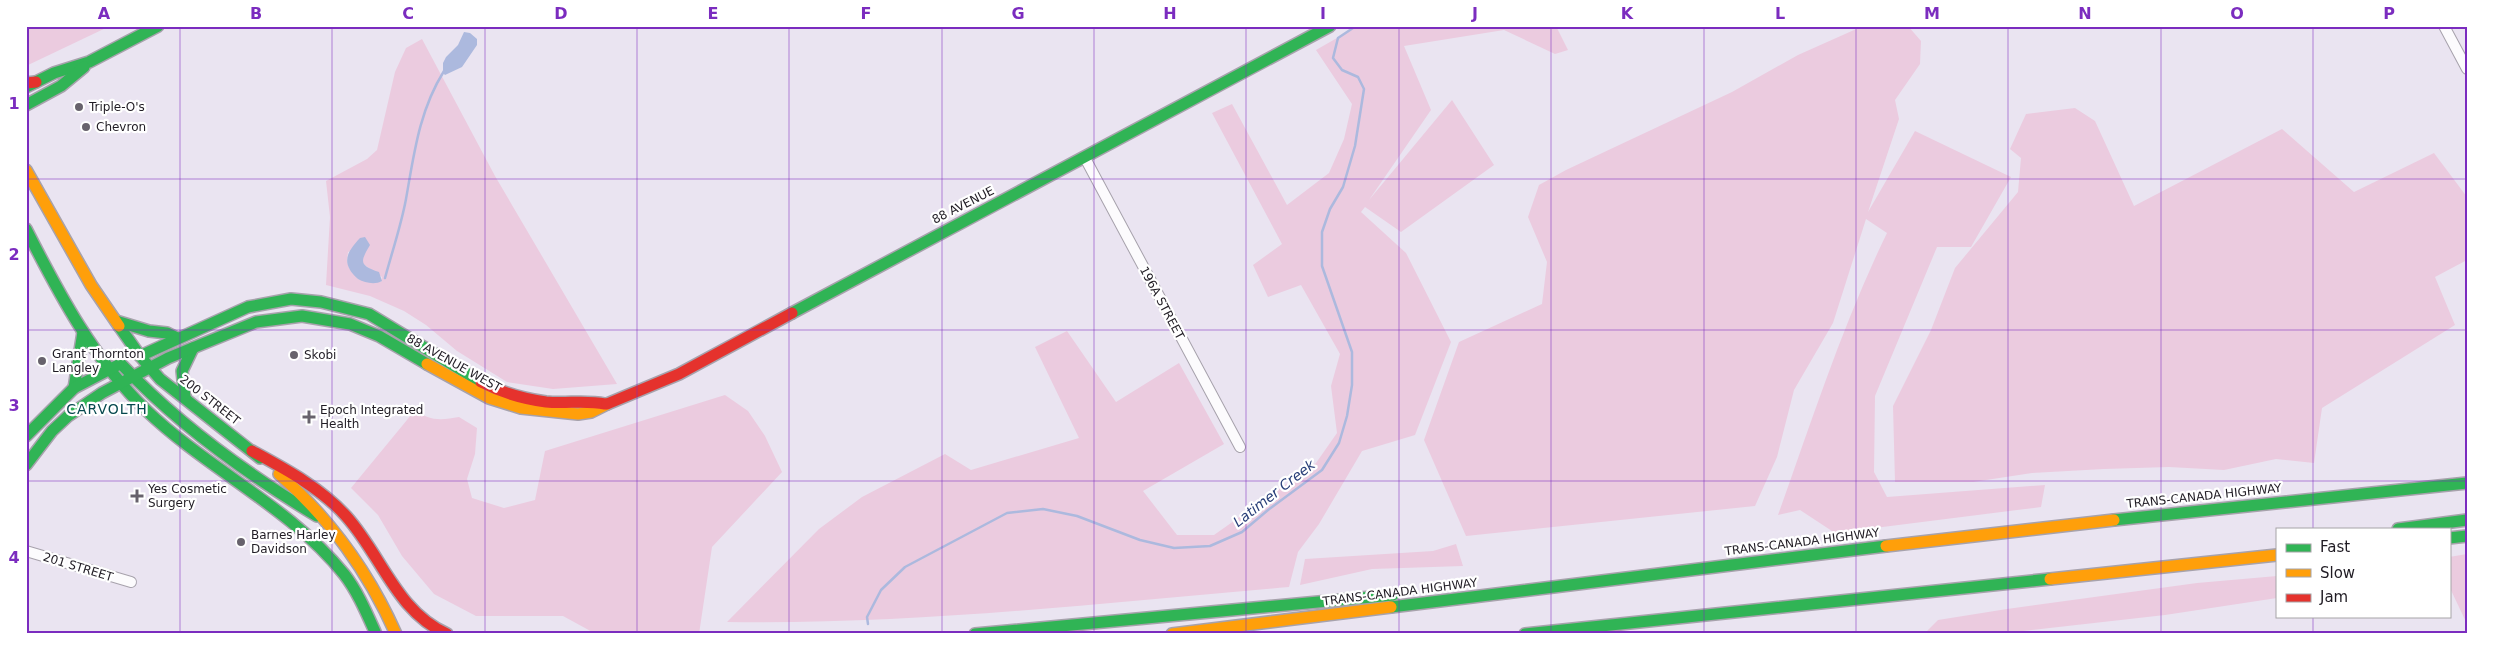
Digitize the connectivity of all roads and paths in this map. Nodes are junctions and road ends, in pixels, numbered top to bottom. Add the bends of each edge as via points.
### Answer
1 (158, 26) edge
2 (1330, 26) edge
3 (2444, 26) edge
4 (89, 62) junction
5 (2467, 69) edge
6 (30, 84) edge
7 (26, 104) edge
8 (1084, 158) junction
9 (26, 170) edge
10 (26, 229) edge
11 (116, 321) junction
12 (83, 332) junction
13 (178, 338) junction
14 (193, 348) junction
15 (140, 356) junction
16 (121, 364) junction
17 (149, 367) junction
18 (109, 370) junction
19 (132, 377) junction
20 (119, 383) junction
21 (74, 388) junction
22 (185, 397) junction
23 (606, 404) junction
24 (26, 436) edge
25 (1240, 447) dead end
26 (252, 451) junction
27 (26, 465) edge
28 (2467, 484) edge
29 (2467, 520) edge
30 (332, 525) junction
31 (2406, 528) edge
32 (2467, 536) edge
33 (2450, 538) edge
34 (2276, 545) edge
35 (26, 551) edge
36 (2276, 555) edge
37 (2148, 568) junction
38 (131, 582) dead end
39 (1531, 588) junction
40 (376, 634) edge
41 (396, 634) edge
42 (447, 634) edge
43 (975, 634) edge
44 (1172, 634) edge
45 (1524, 634) edge

1 - 4 main road
2 - 8 main road, 88 AVENUE
3 - 5 street
4 - 6 main road
4 - 7 main road via 61,86
8 - 23 main road, 88 AVENUE via 917,244 679,374
8 - 25 street, 196A STREET
9 - 11 main road, 200 STREET via 90,285
10 - 12 main road
11 - 13 main road
11 - 15 main road, 200 STREET
12 - 18 main road
12 - 21 main road
13 - 15 main road, 88 AVENUE WEST
13 - 23 main road, 88 AVENUE WEST via 248,307 291,299 321,302 369,314 483,383 505,392 546,402
14 - 17 main road, 88 AVENUE WEST
14 - 22 main road via 180,377
14 - 23 main road, 88 AVENUE WEST via 245,324 280,317 318,317 374,334 472,392 515,409 572,414 592,412
15 - 16 main road, 88 AVENUE WEST
15 - 17 main road, 200 STREET
16 - 18 main road, 88 AVENUE WEST
16 - 19 main road
17 - 19 main road, 88 AVENUE WEST
17 - 22 main road, 200 STREET
18 - 20 main road
18 - 21 main road, 88 AVENUE WEST
19 - 20 main road, 88 AVENUE WEST
19 - 30 main road via 175,417 230,459 285,498
20 - 27 main road, 88 AVENUE WEST via 69,414 39,444
20 - 40 main road via 169,430 318,545 345,576 364,606
21 - 24 main road, 88 AVENUE WEST
22 - 26 main road, 200 STREET
26 - 30 main road, 200 STREET via 296,488
26 - 42 main road via 300,478 337,508 364,539 411,609 429,625
28 - 39 main road, TRANS-CANADA HIGHWAY via 1981,534
29 - 31 main road
30 - 41 main road, 200 STREET via 359,560
32 - 33 main road
34 - 37 main road
35 - 38 street, 201 STREET
36 - 37 main road
37 - 45 main road
39 - 43 main road via 1376,596
39 - 44 main road, TRANS-CANADA HIGHWAY

